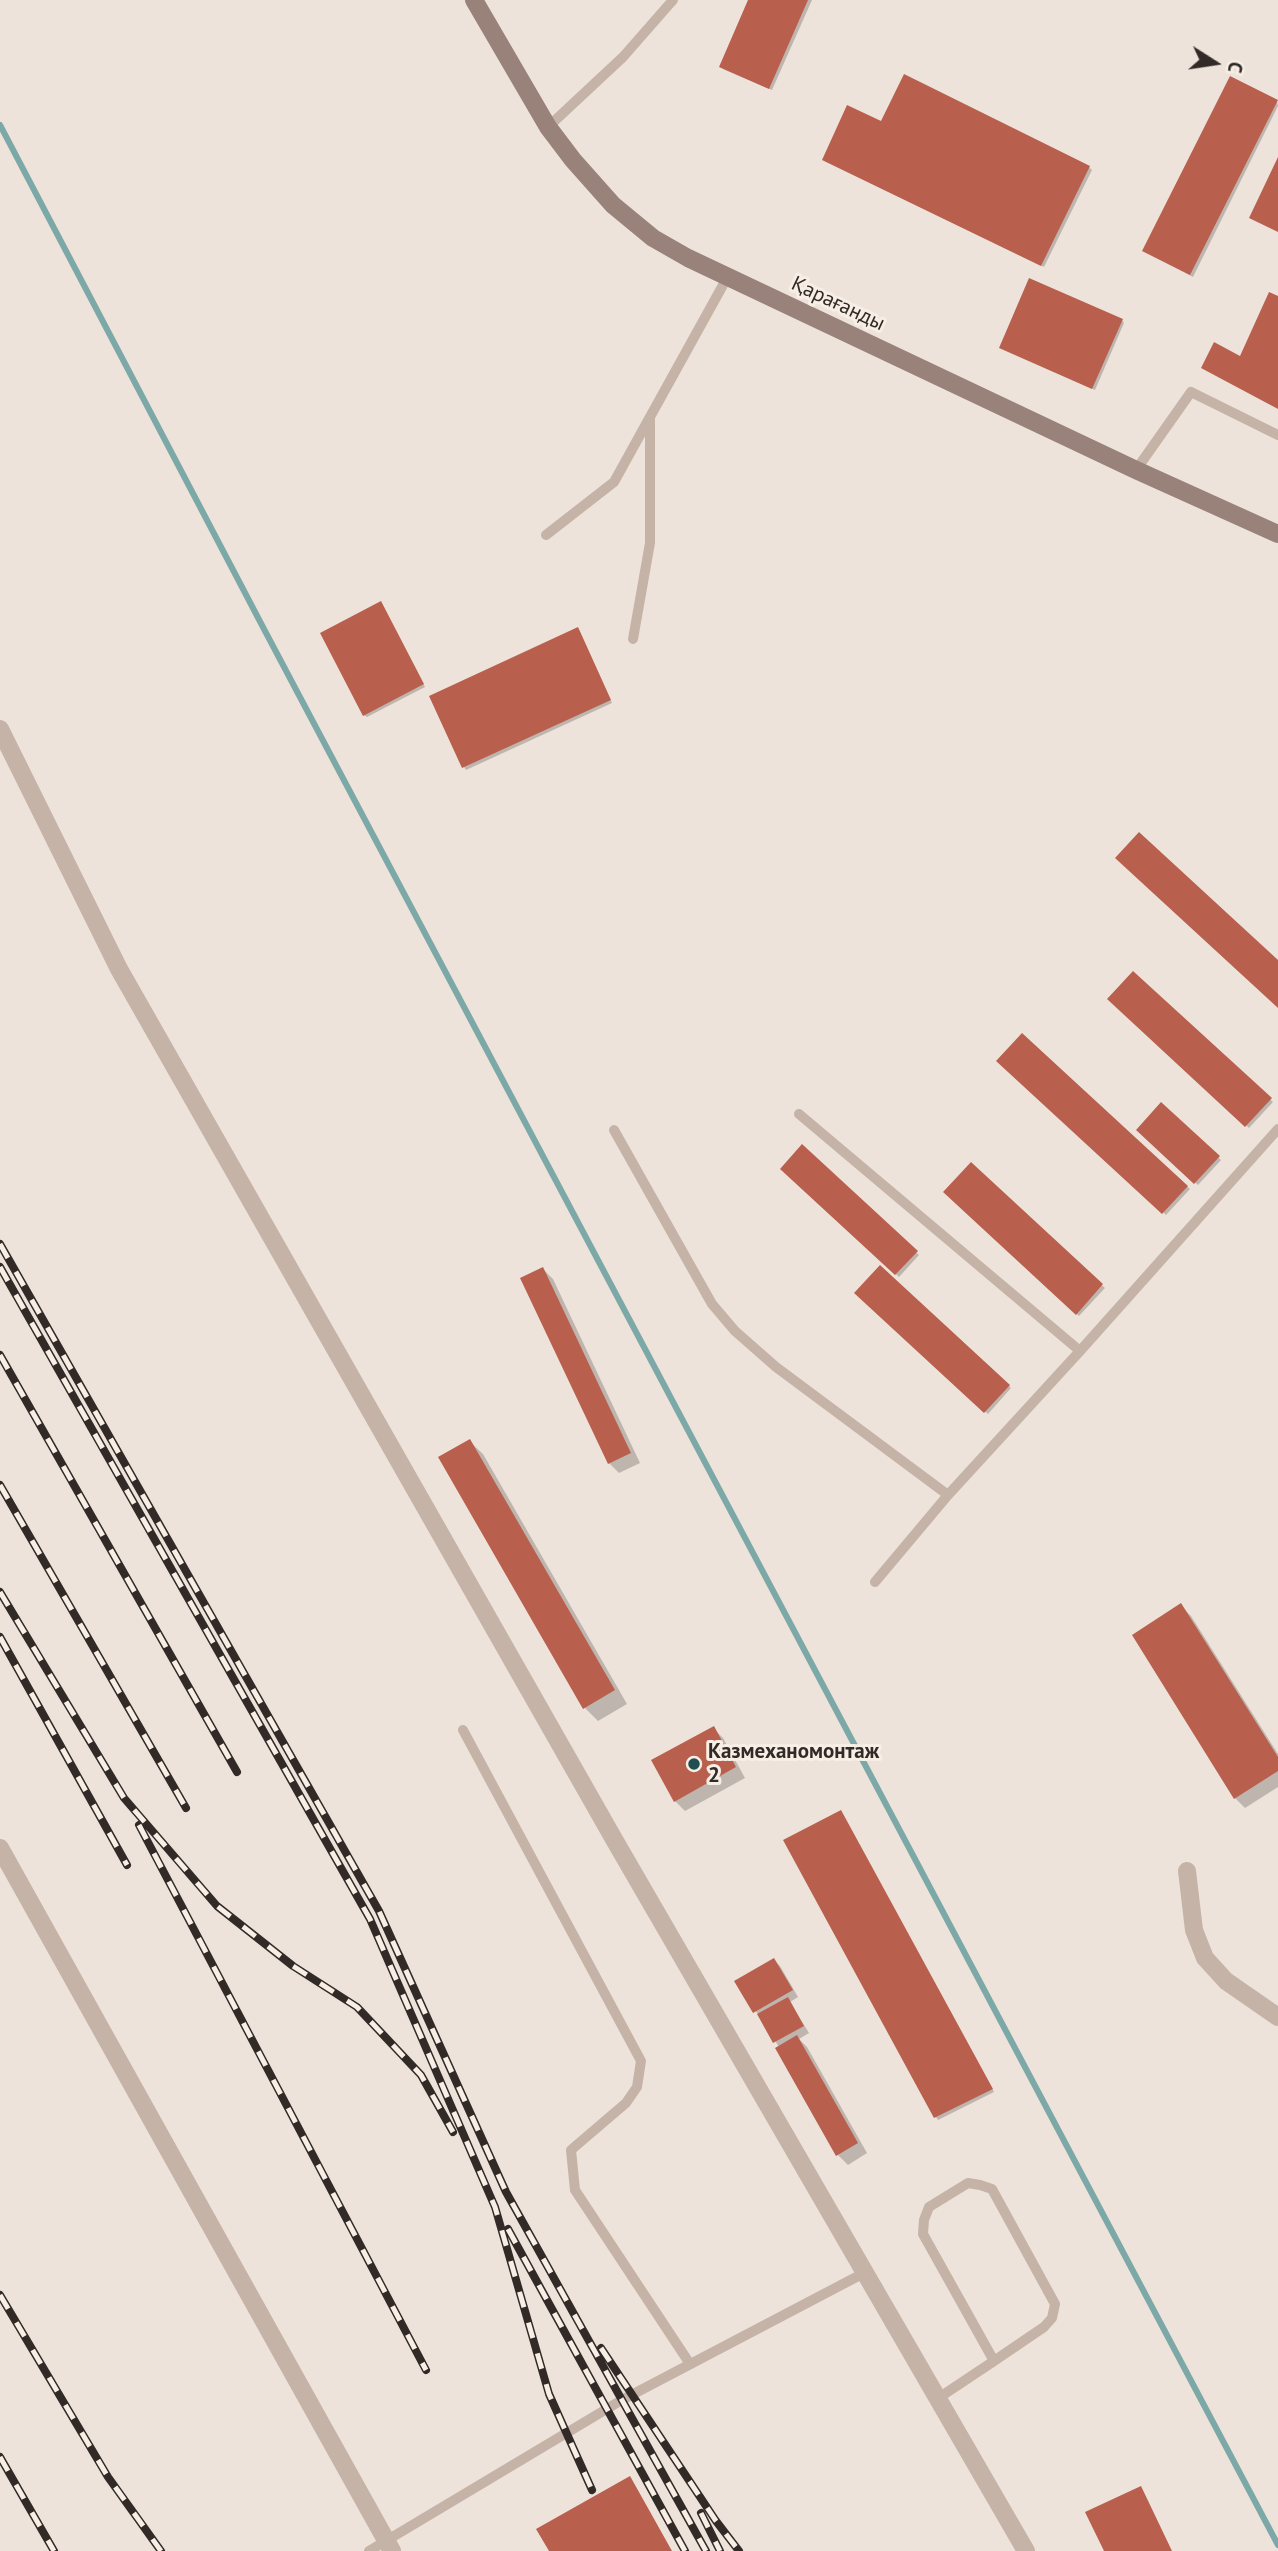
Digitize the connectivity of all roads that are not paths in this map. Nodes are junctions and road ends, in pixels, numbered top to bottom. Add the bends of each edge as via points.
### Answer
1 (474, 0) edge
2 (673, 0) edge
3 (548, 127) junction
4 (727, 276) junction
5 (650, 415) junction
6 (1278, 435) edge
7 (1136, 470) junction
8 (1278, 534) edge
9 (546, 535) dead end
10 (633, 639) dead end
11 (0, 729) edge
12 (799, 1114) dead end
13 (1278, 1129) edge
14 (614, 1130) dead end
15 (1080, 1351) junction
16 (947, 1495) junction
17 (875, 1582) dead end
18 (463, 1730) dead end
19 (0, 1847) edge
20 (1187, 1871) dead end
21 (1278, 2017) edge
22 (864, 2273) junction
23 (994, 2361) junction
24 (690, 2364) junction
25 (937, 2399) junction
26 (389, 2546) edge
27 (369, 2551) edge
28 (1026, 2551) edge

1 - 3 main road, Қарағанды
2 - 3 lane via 623,57
3 - 4 main road, Қарағанды via 613,205 653,238
4 - 5 lane
4 - 7 main road, Қарағанды
5 - 9 lane via 614,482
5 - 10 lane via 650,543
6 - 7 lane via 1191,392
7 - 8 main road, Қарағанды
11 - 22 street via 119,969
12 - 15 lane
13 - 15 lane
14 - 16 lane via 712,1304 736,1331 776,1367
15 - 16 lane
16 - 17 lane
18 - 24 lane via 641,2061 637,2087 626,2103 571,2150 575,2190
19 - 26 street
20 - 21 street via 1194,1930 1205,1958 1226,1981
22 - 24 lane
22 - 25 street
23 - 23 lane via 1044,2327 1055,2304 992,2189 968,2183 929,2207 923,2234
23 - 25 lane
24 - 26 lane via 620,2401
25 - 28 street
26 - 27 lane

